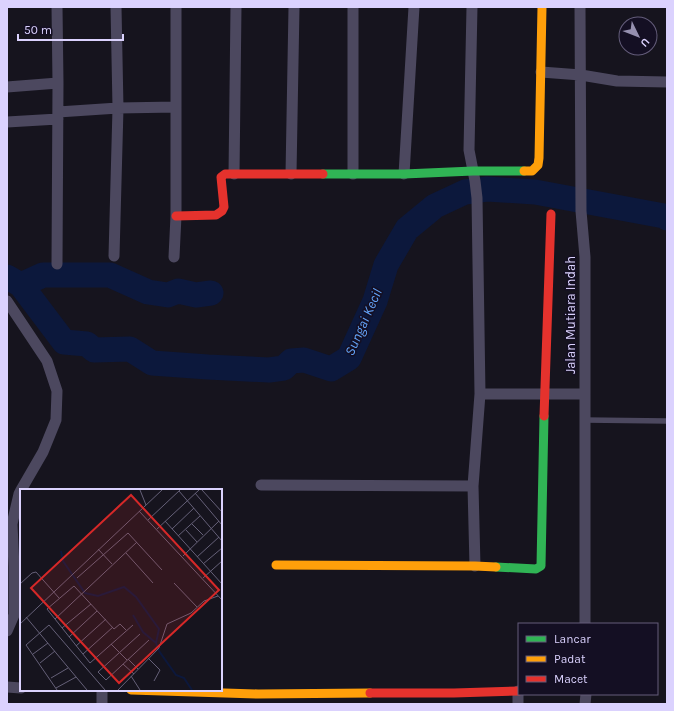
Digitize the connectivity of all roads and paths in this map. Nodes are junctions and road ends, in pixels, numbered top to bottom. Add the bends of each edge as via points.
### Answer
1 (58, 7) edge
2 (116, 7) edge
3 (176, 7) edge
4 (236, 7) edge
5 (294, 7) edge
6 (353, 7) edge
7 (414, 7) edge
8 (472, 7) edge
9 (542, 7) edge
10 (580, 7) edge
11 (541, 72) junction
12 (581, 76) junction
13 (667, 82) edge
14 (58, 83) junction
15 (7, 87) edge
16 (176, 107) junction
17 (118, 108) junction
18 (58, 115) junction
19 (7, 122) edge
20 (234, 174) junction
21 (291, 174) junction
22 (353, 174) junction
23 (404, 174) junction
24 (474, 176) junction
25 (551, 214) dead end
26 (176, 216) junction
27 (114, 256) dead end
28 (174, 257) dead end
29 (58, 264) dead end
30 (7, 301) edge
31 (480, 394) junction
32 (544, 394) junction
33 (585, 394) junction
34 (585, 420) junction
35 (667, 421) edge
36 (261, 485) dead end
37 (473, 486) junction
38 (23, 489) edge
39 (20, 496) edge
40 (276, 565) dead end
41 (475, 566) junction
42 (18, 567) edge
43 (585, 623) edge
44 (7, 631) edge
45 (7, 688) edge
46 (20, 688) edge
47 (102, 691) edge
48 (145, 691) edge
49 (518, 691) edge
50 (454, 698) edge
51 (259, 699) edge
52 (102, 704) edge

1 - 14 street
2 - 17 street
3 - 16 street
4 - 20 street
5 - 21 street
6 - 22 street
7 - 23 street
8 - 24 street via 469,150
9 - 11 street
10 - 12 street, Jalan Mutiara Indah
11 - 12 street
11 - 24 street via 538,165 532,171
12 - 13 street via 617,81
12 - 33 street, Jalan Mutiara Indah
14 - 15 street
14 - 18 street
16 - 17 street
16 - 26 street
17 - 18 street
17 - 27 street
18 - 19 street
18 - 29 street
20 - 21 street
20 - 26 street via 224,173 221,177 224,207 220,214
21 - 22 street
22 - 23 street
23 - 24 street
24 - 31 street via 477,198
25 - 32 street
26 - 28 street
30 - 38 street via 47,361 57,391 56,420 43,452
31 - 32 street
31 - 37 street
32 - 33 street
32 - 41 street via 541,566 536,569
33 - 34 street, Jalan Mutiara Indah
34 - 35 lane
34 - 43 street, Jalan Mutiara Indah
36 - 37 street
37 - 41 street
39 - 42 street via 12,524
40 - 41 street
42 - 44 street via 14,615
45 - 46 street
47 - 52 street
48 - 51 street
49 - 50 street
50 - 51 street

